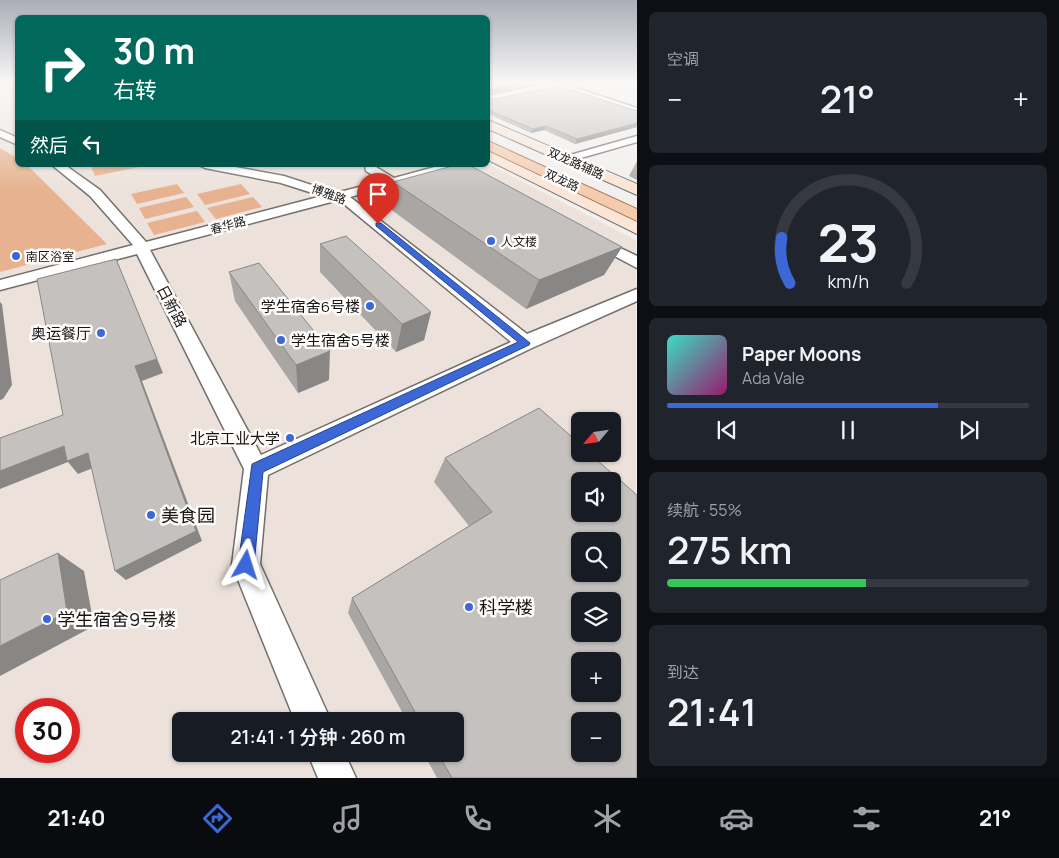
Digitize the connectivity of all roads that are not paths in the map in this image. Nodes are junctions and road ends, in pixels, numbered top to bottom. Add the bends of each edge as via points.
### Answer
1 (490, 125) edge
2 (15, 129) edge
3 (0, 133) edge
4 (490, 135) edge
5 (636, 139) edge
6 (15, 140) edge
7 (490, 146) edge
8 (490, 156) edge
9 (567, 160) junction
10 (61, 167) edge
11 (216, 167) edge
12 (370, 167) edge
13 (461, 167) edge
14 (392, 182) junction
15 (636, 190) edge
16 (335, 196) junction
17 (636, 201) edge
18 (612, 204) junction
19 (636, 216) edge
20 (636, 224) edge
21 (636, 229) edge
22 (578, 230) edge
23 (142, 248) junction
24 (636, 263) edge
25 (0, 285) edge
26 (636, 294) edge
27 (525, 343) junction
28 (256, 469) junction
29 (309, 712) edge
30 (330, 762) edge
31 (337, 778) edge

1 - 9 main road, 双龙路辅路
2 - 3 street
3 - 6 street
4 - 17 main road, 双龙路
5 - 9 street
7 - 18 main road, 双龙路
8 - 21 main road
9 - 15 main road, 双龙路辅路
10 - 23 street, 日新路 via 95,193
11 - 16 street, 博雅路 via 284,180
12 - 14 street
13 - 14 street, 春华路
14 - 16 street, 春华路
16 - 23 street, 春华路
16 - 27 street, 博雅路 via 349,201
18 - 19 main road, 双龙路
18 - 20 main road
22 - 24 street
23 - 25 street, 春华路
23 - 28 street, 日新路
26 - 27 street
27 - 28 street
28 - 29 street via 246,565
30 - 31 street

